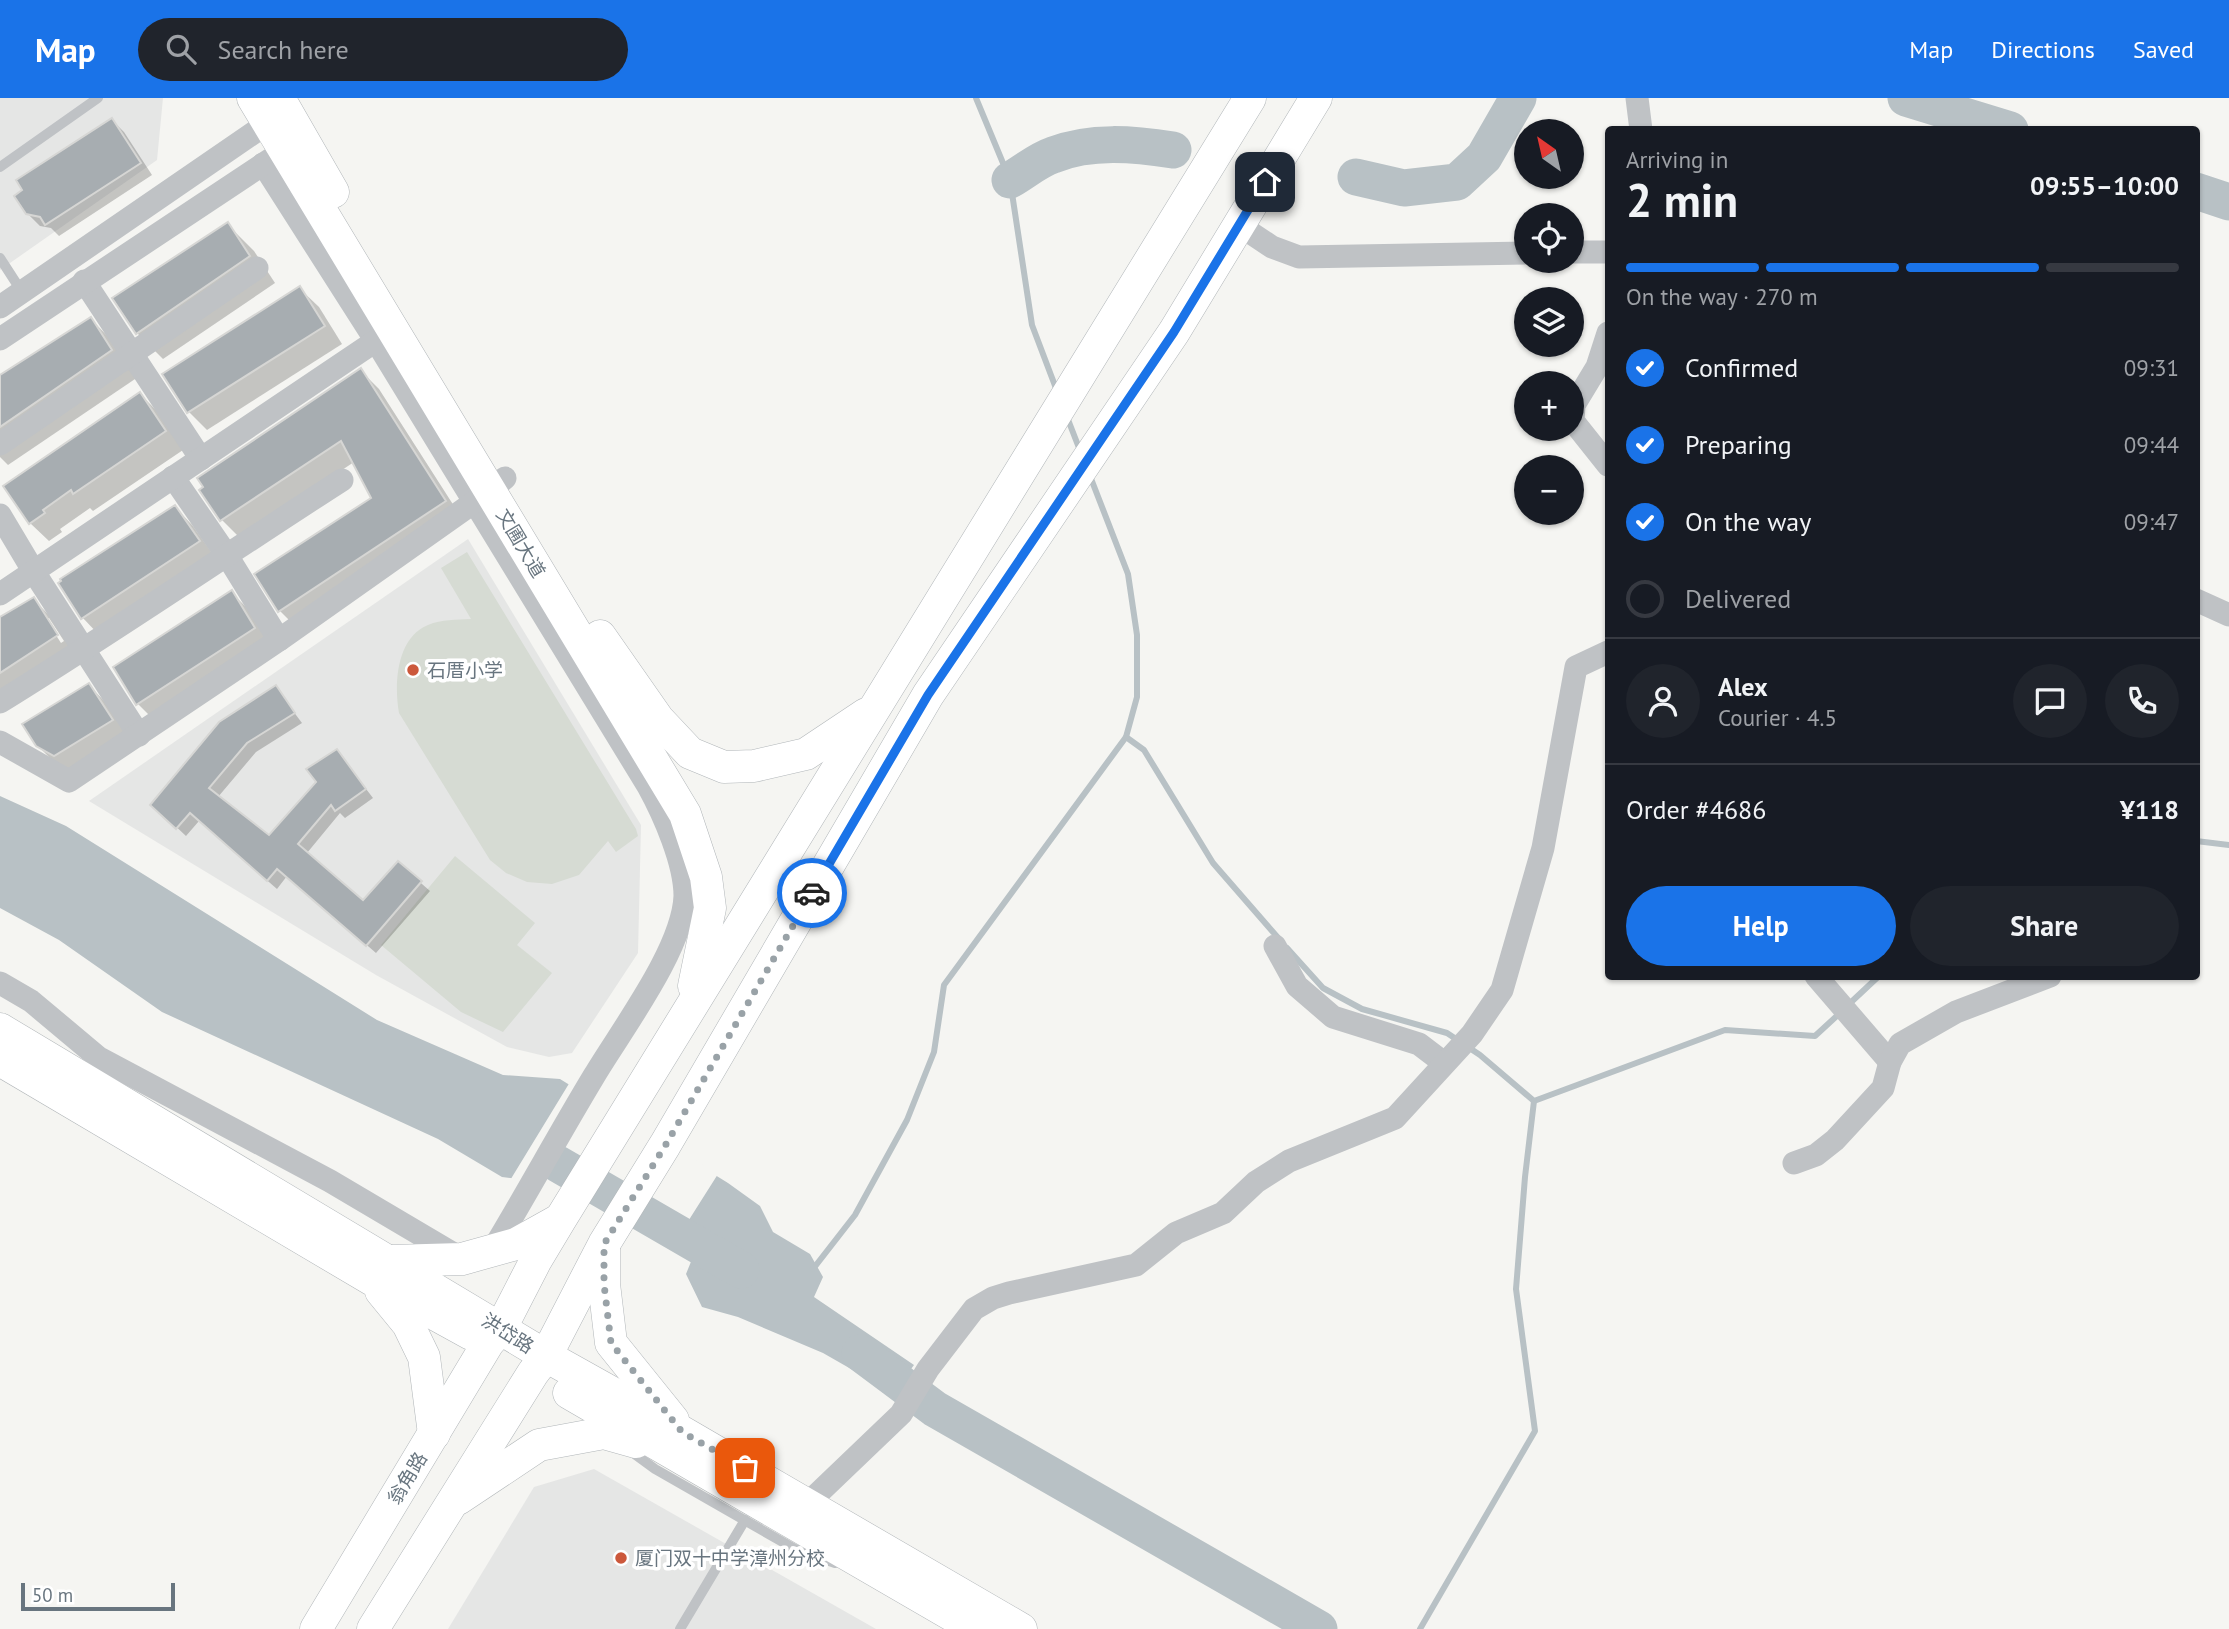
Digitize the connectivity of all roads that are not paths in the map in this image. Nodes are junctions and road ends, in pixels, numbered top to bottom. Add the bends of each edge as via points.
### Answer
1 (98, 98) edge
2 (1250, 98) edge
3 (1316, 98) edge
4 (1637, 98) edge
5 (271, 107) edge
6 (1640, 126) edge
7 (283, 151) junction
8 (0, 167) edge
9 (1239, 225) junction
10 (1584, 252) edge
11 (1605, 252) edge
12 (1514, 253) edge
13 (0, 258) edge
14 (257, 268) dead end
15 (84, 281) junction
16 (22, 292) junction
17 (0, 307) edge
18 (384, 335) junction
19 (0, 339) edge
20 (1605, 342) edge
21 (132, 354) junction
22 (0, 444) edge
23 (201, 459) junction
24 (1605, 461) edge
25 (173, 477) junction
26 (342, 480) dead end
27 (489, 491) junction
28 (0, 515) edge
29 (226, 554) junction
30 (34, 572) junction
31 (0, 594) edge
32 (2200, 602) edge
33 (2229, 615) edge
34 (279, 640) junction
35 (85, 650) junction
36 (1605, 653) edge
37 (0, 702) edge
38 (873, 709) junction
39 (139, 735) junction
40 (0, 742) edge
41 (1275, 946) dead end
42 (2040, 980) edge
43 (1819, 981) edge
44 (0, 983) edge
45 (689, 1010) junction
46 (0, 1029) edge
47 (1883, 1055) junction
48 (1447, 1059) junction
49 (0, 1060) edge
50 (1794, 1163) dead end
51 (560, 1220) junction
52 (604, 1244) junction
53 (477, 1255) junction
54 (381, 1270) junction
55 (494, 1336) junction
56 (539, 1364) junction
57 (604, 1433) junction
58 (434, 1434) junction
59 (675, 1441) junction
60 (807, 1504) junction
61 (448, 1506) junction
62 (744, 1520) junction
63 (889, 1577) junction
64 (316, 1629) edge
65 (373, 1629) edge
66 (680, 1629) edge
67 (976, 1629) edge
68 (1021, 1629) edge

1 - 8 lane
2 - 38 main road, 翁角路
3 - 9 main road
4 - 6 street
5 - 7 main road, 文圃大道
5 - 16 street
7 - 15 street
7 - 18 main road, 文圃大道
7 - 27 main road, 文圃大道
9 - 12 street via 1272,247 1299,257
9 - 52 main road via 1174,332 928,695
10 - 11 street
13 - 16 lane
14 - 21 street
15 - 19 street
15 - 21 street
16 - 17 street
18 - 23 street
18 - 27 main road, 文圃大道
20 - 24 street via 1597,367 1574,405 1573,421
21 - 22 street
21 - 23 street
23 - 25 street
25 - 29 street
25 - 30 street
26 - 29 street
27 - 34 street
27 - 38 main road, 文圃大道 via 658,719 690,753 724,767 754,766 806,754
27 - 45 main road, 文圃大道 via 685,814 706,877 709,908
27 - 53 street via 663,814 685,895 679,932 646,993 520,1204
28 - 30 street
29 - 34 street
29 - 35 street
30 - 31 street
30 - 35 street
32 - 33 street
34 - 39 street
35 - 37 street
35 - 39 street
36 - 48 street via 1576,667 1543,848 1502,990 1472,1034
38 - 45 main road, 翁角路
39 - 40 street via 69,781
41 - 48 street via 1297,986 1333,1017 1419,1044
42 - 47 street via 1956,1012
43 - 47 street
44 - 53 street via 31,1001 99,1058
45 - 51 main road, 翁角路
46 - 54 main road
47 - 50 street via 1883,1088 1835,1140
48 - 60 street via 1395,1118 1289,1160 1256,1182 1223,1213 1176,1233 1136,1265 1009,1293 974,1309 928,1369 901,1414
49 - 54 main road
51 - 53 main road via 516,1244
51 - 55 main road, 翁角路
52 - 56 main road
52 - 59 main road via 611,1343
53 - 54 main road
54 - 55 main road
54 - 58 main road via 424,1357
55 - 56 main road
55 - 58 main road, 翁角路
56 - 59 main road
56 - 61 main road
57 - 59 main road
57 - 61 main road via 539,1445
57 - 62 lane via 655,1469
58 - 64 main road, 翁角路
59 - 60 main road
59 - 63 main road
60 - 68 main road
61 - 65 main road
62 - 63 lane via 795,1549
62 - 66 lane
63 - 67 main road

